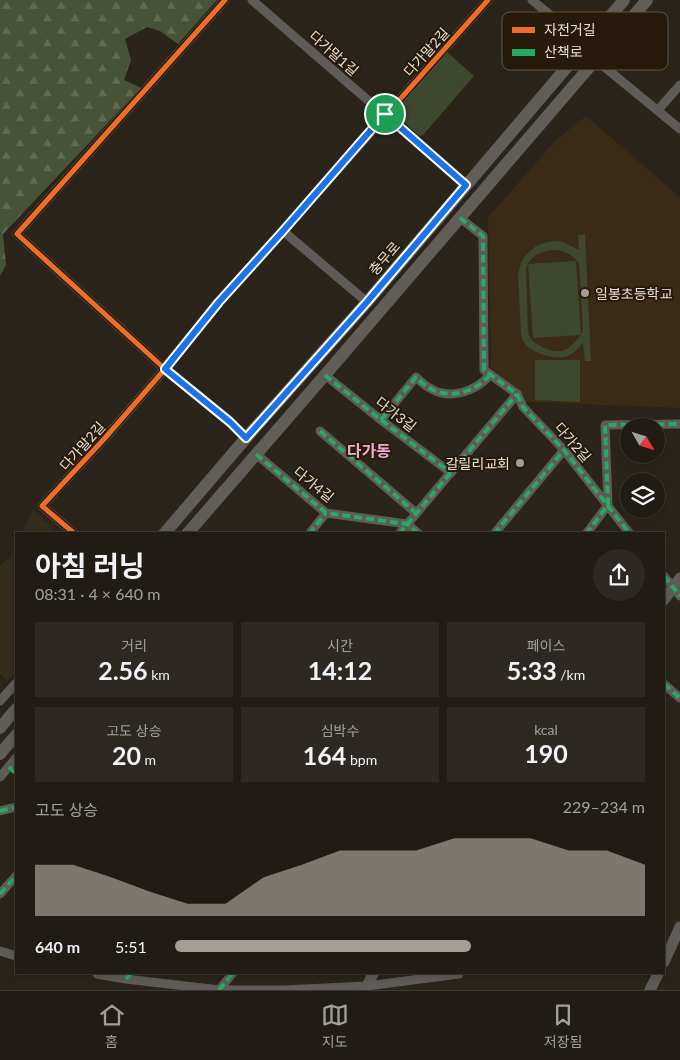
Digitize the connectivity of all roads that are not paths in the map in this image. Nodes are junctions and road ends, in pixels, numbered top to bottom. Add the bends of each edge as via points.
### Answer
1 (225, 0) edge
2 (252, 0) edge
3 (488, 0) edge
4 (532, 0) edge
5 (624, 0) edge
6 (647, 0) edge
7 (547, 12) edge
8 (614, 12) edge
9 (637, 12) edge
10 (565, 70) edge
11 (587, 70) edge
12 (608, 70) edge
13 (680, 86) edge
14 (658, 110) junction
15 (385, 114) junction
16 (680, 129) edge
17 (466, 185) junction
18 (460, 218) junction
19 (283, 231) junction
20 (367, 302) junction
21 (165, 369) junction
22 (325, 375) junction
23 (490, 375) junction
24 (517, 394) junction
25 (381, 420) junction
26 (680, 424) edge
27 (320, 431) dead end
28 (246, 438) junction
29 (564, 450) junction
30 (256, 454) junction
31 (451, 473) junction
32 (608, 506) junction
33 (326, 513) junction
34 (416, 513) junction
35 (407, 524) junction
36 (72, 532) edge
37 (166, 532) edge
38 (189, 532) edge
39 (311, 532) edge
40 (401, 532) edge
41 (417, 532) edge
42 (496, 532) edge
43 (588, 532) edge
44 (628, 532) edge
45 (665, 577) edge
46 (678, 588) edge
47 (665, 599) edge
48 (15, 684) edge
49 (665, 685) edge
50 (680, 698) edge
51 (0, 701) edge
52 (15, 710) edge
53 (0, 728) edge
54 (15, 736) edge
55 (0, 754) edge
56 (15, 759) edge
57 (9, 767) junction
58 (15, 773) edge
59 (0, 777) edge
60 (15, 807) edge
61 (0, 811) edge
62 (15, 877) edge
63 (0, 894) edge
64 (680, 927) edge
65 (0, 951) edge
66 (15, 956) edge
67 (665, 960) edge
68 (97, 974) edge
69 (232, 974) edge
70 (373, 974) edge
71 (459, 974) edge
72 (658, 974) edge
73 (128, 976) edge
74 (366, 988) edge
75 (220, 990) edge
76 (650, 990) edge

1 - 21 street via 17,234
2 - 15 street, 다가말1길
3 - 15 street, 다가말2길
4 - 7 street
5 - 8 main road, 충무로
6 - 9 main road
10 - 17 main road, 충무로
11 - 18 main road
12 - 14 street
13 - 14 street
14 - 16 street
15 - 17 street, 다가말1길
15 - 19 street, 다가말2길
17 - 20 main road, 충무로
18 - 22 main road
18 - 23 street via 482,236 484,370
19 - 20 street
19 - 21 street, 다가말2길 via 219,302
20 - 28 main road, 충무로
21 - 28 street
21 - 36 street, 다가말2길 via 42,506
22 - 25 street, 다가3길
22 - 30 main road
23 - 24 street, 다가2길
23 - 25 street via 466,392 455,394 443,394 416,377
24 - 29 street, 다가2길 via 523,407
24 - 31 street
25 - 31 street, 다가3길
26 - 32 street via 605,425
27 - 34 street
28 - 37 main road, 충무로
29 - 32 street, 다가2길
29 - 42 street
30 - 33 street, 다가4길
30 - 38 main road
31 - 34 street
32 - 43 street
32 - 44 street, 다가2길
33 - 35 street, 다가4길
33 - 39 street
34 - 35 street
35 - 40 street
35 - 41 street
45 - 46 street
46 - 47 street
48 - 51 street
49 - 50 street
52 - 53 main road
54 - 55 main road
56 - 57 street
57 - 58 street
57 - 59 street
60 - 61 street
62 - 63 street
64 - 67 street
65 - 66 street
68 - 73 street
69 - 75 street
70 - 74 street
71 - 74 street
72 - 76 street
73 - 75 street
74 - 75 street

